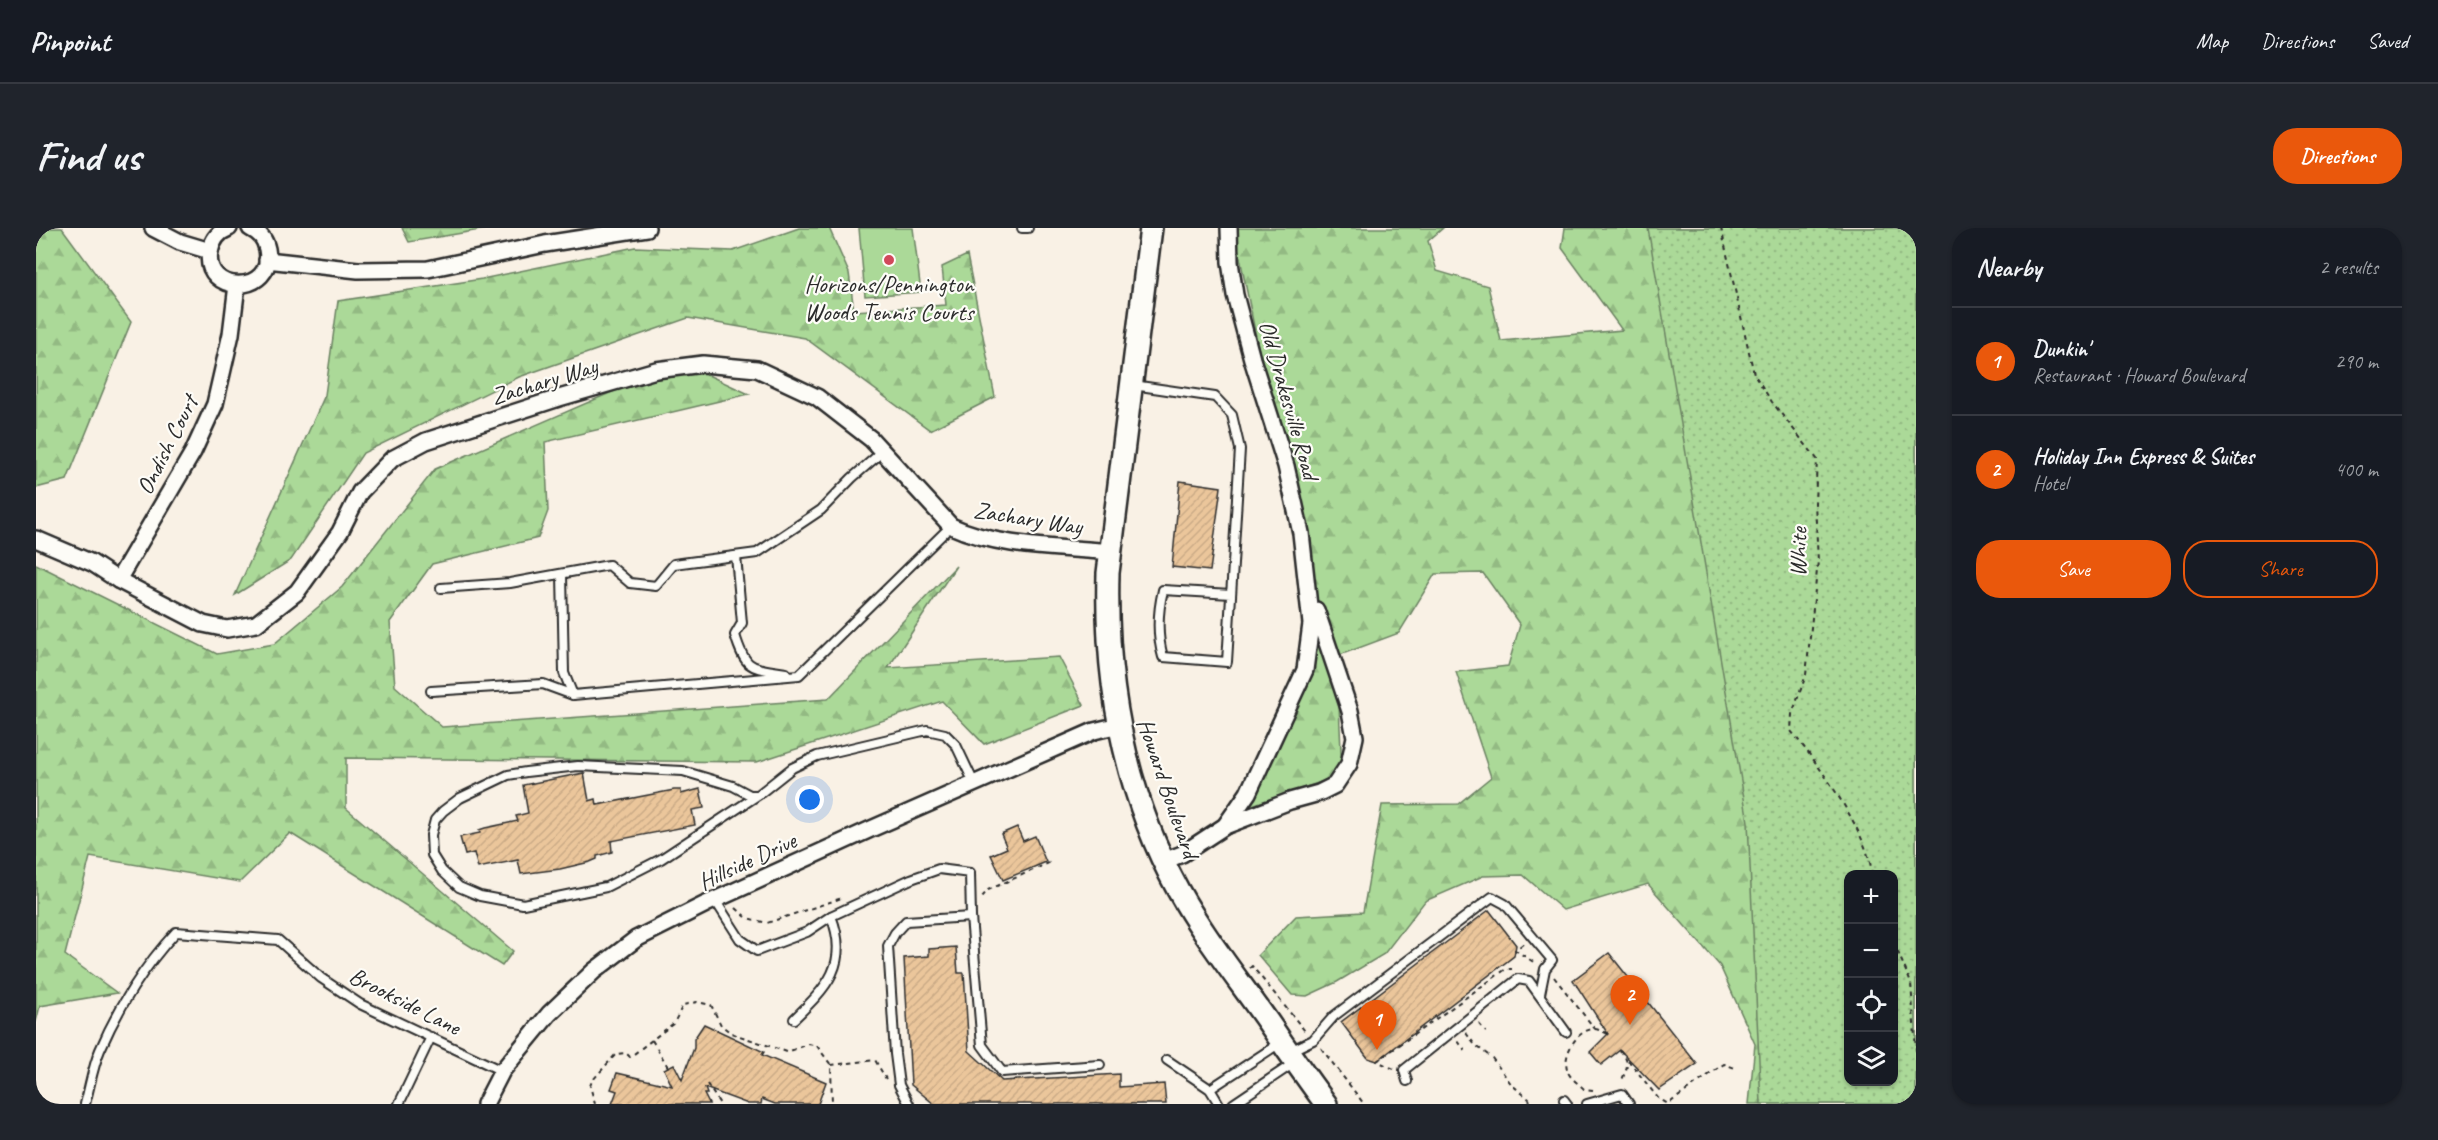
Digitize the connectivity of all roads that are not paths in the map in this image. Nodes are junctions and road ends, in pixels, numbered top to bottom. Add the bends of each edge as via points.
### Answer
1 (153, 228) edge
2 (229, 228) edge
3 (250, 228) edge
4 (647, 228) edge
5 (1022, 228) edge
6 (1028, 228) edge
7 (1151, 228) edge
8 (1229, 228) edge
9 (210, 251) junction
10 (267, 260) junction
11 (237, 285) junction
12 (1132, 385) junction
13 (883, 451) junction
14 (951, 526) junction
15 (36, 539) edge
16 (1111, 552) junction
17 (736, 556) junction
18 (562, 574) junction
19 (118, 580) junction
20 (1308, 585) junction
21 (441, 588) dead end
22 (1231, 594) junction
23 (799, 675) junction
24 (431, 691) dead end
25 (573, 694) junction
26 (1119, 725) junction
27 (974, 783) junction
28 (758, 795) junction
29 (1225, 826) junction
30 (1164, 861) junction
31 (716, 900) junction
32 (831, 916) junction
33 (971, 917) junction
34 (1540, 994) junction
35 (794, 1019) dead end
36 (1566, 1032) dead end
37 (430, 1037) junction
38 (1288, 1052) junction
39 (1167, 1059) dead end
40 (1100, 1065) dead end
41 (502, 1071) junction
42 (1407, 1081) dead end
43 (1210, 1089) junction
44 (85, 1104) edge
45 (399, 1104) edge
46 (485, 1104) edge
47 (909, 1104) edge
48 (1219, 1104) edge
49 (1233, 1104) edge
50 (1326, 1104) edge
51 (1587, 1104) edge
52 (1629, 1104) edge

1 - 9 street
2 - 9 street via 218,234
3 - 10 street via 262,236
4 - 10 street via 545,244 428,269 358,270
5 - 6 lane
7 - 12 main road, Howard Boulevard
8 - 20 street, Old Drakesville Road via 1236,295 1286,466
9 - 11 street via 211,268 217,277
10 - 11 street via 258,279
11 - 19 street, Ondish Court via 215,404 193,452
12 - 16 main road, Howard Boulevard
12 - 22 lane via 1215,397 1232,415 1240,449
13 - 14 street, Zachary Way
13 - 17 lane via 821,510 757,553
13 - 19 street, Zachary Way via 817,396 757,369 703,364 656,370 460,429 392,459 360,492 340,532 297,592 256,624 227,629 203,624
14 - 16 street, Zachary Way via 996,540
14 - 23 lane
15 - 19 street, Zachary Way via 92,563
16 - 26 main road, Howard Boulevard via 1108,624
17 - 18 lane via 674,564 656,586 630,583 609,565
17 - 23 lane via 742,623 735,635 742,658 756,668
18 - 21 lane
18 - 25 lane via 564,673
20 - 29 street, Old Drakesville Road via 1311,624 1305,670 1248,793
20 - 29 street, Old Drakesville Road via 1350,711 1355,737 1348,764 1335,785
22 - 22 lane via 1227,662 1163,657 1163,590
23 - 25 lane
24 - 25 lane via 543,684
26 - 27 street, Hillside Drive via 1094,731
26 - 30 main road, Howard Boulevard via 1135,784
27 - 28 lane via 956,745 945,734 927,730 817,756 792,768
27 - 31 street, Hillside Drive
28 - 28 lane via 661,859 606,887 524,904 480,896 459,887 432,855 431,835 435,820 443,811 460,798 508,775 578,766 683,771
29 - 30 street, Old Drakesville Road
30 - 38 main road, Howard Boulevard via 1191,912
31 - 32 lane via 740,939 756,951 807,932
31 - 41 street, Hillside Drive via 636,939 594,971 549,1014
32 - 33 lane via 939,869 970,873
32 - 35 lane via 839,952 834,973
33 - 40 lane via 982,1045 1002,1072
33 - 47 lane via 906,921 888,946 899,1085
34 - 36 lane
34 - 38 lane via 1545,969 1552,960 1504,904 1492,897 1334,1016 1313,1040
34 - 42 lane via 1529,981 1518,979 1404,1070
37 - 41 lane, Brookside Lane
37 - 44 lane, Brookside Lane via 360,1004 321,978 278,940 176,932 128,997 99,1051
37 - 45 lane
38 - 43 lane
38 - 49 lane
38 - 50 main road, Howard Boulevard
39 - 43 lane
41 - 46 street, Hillside Drive
43 - 48 lane
51 - 52 lane via 1622,1094

